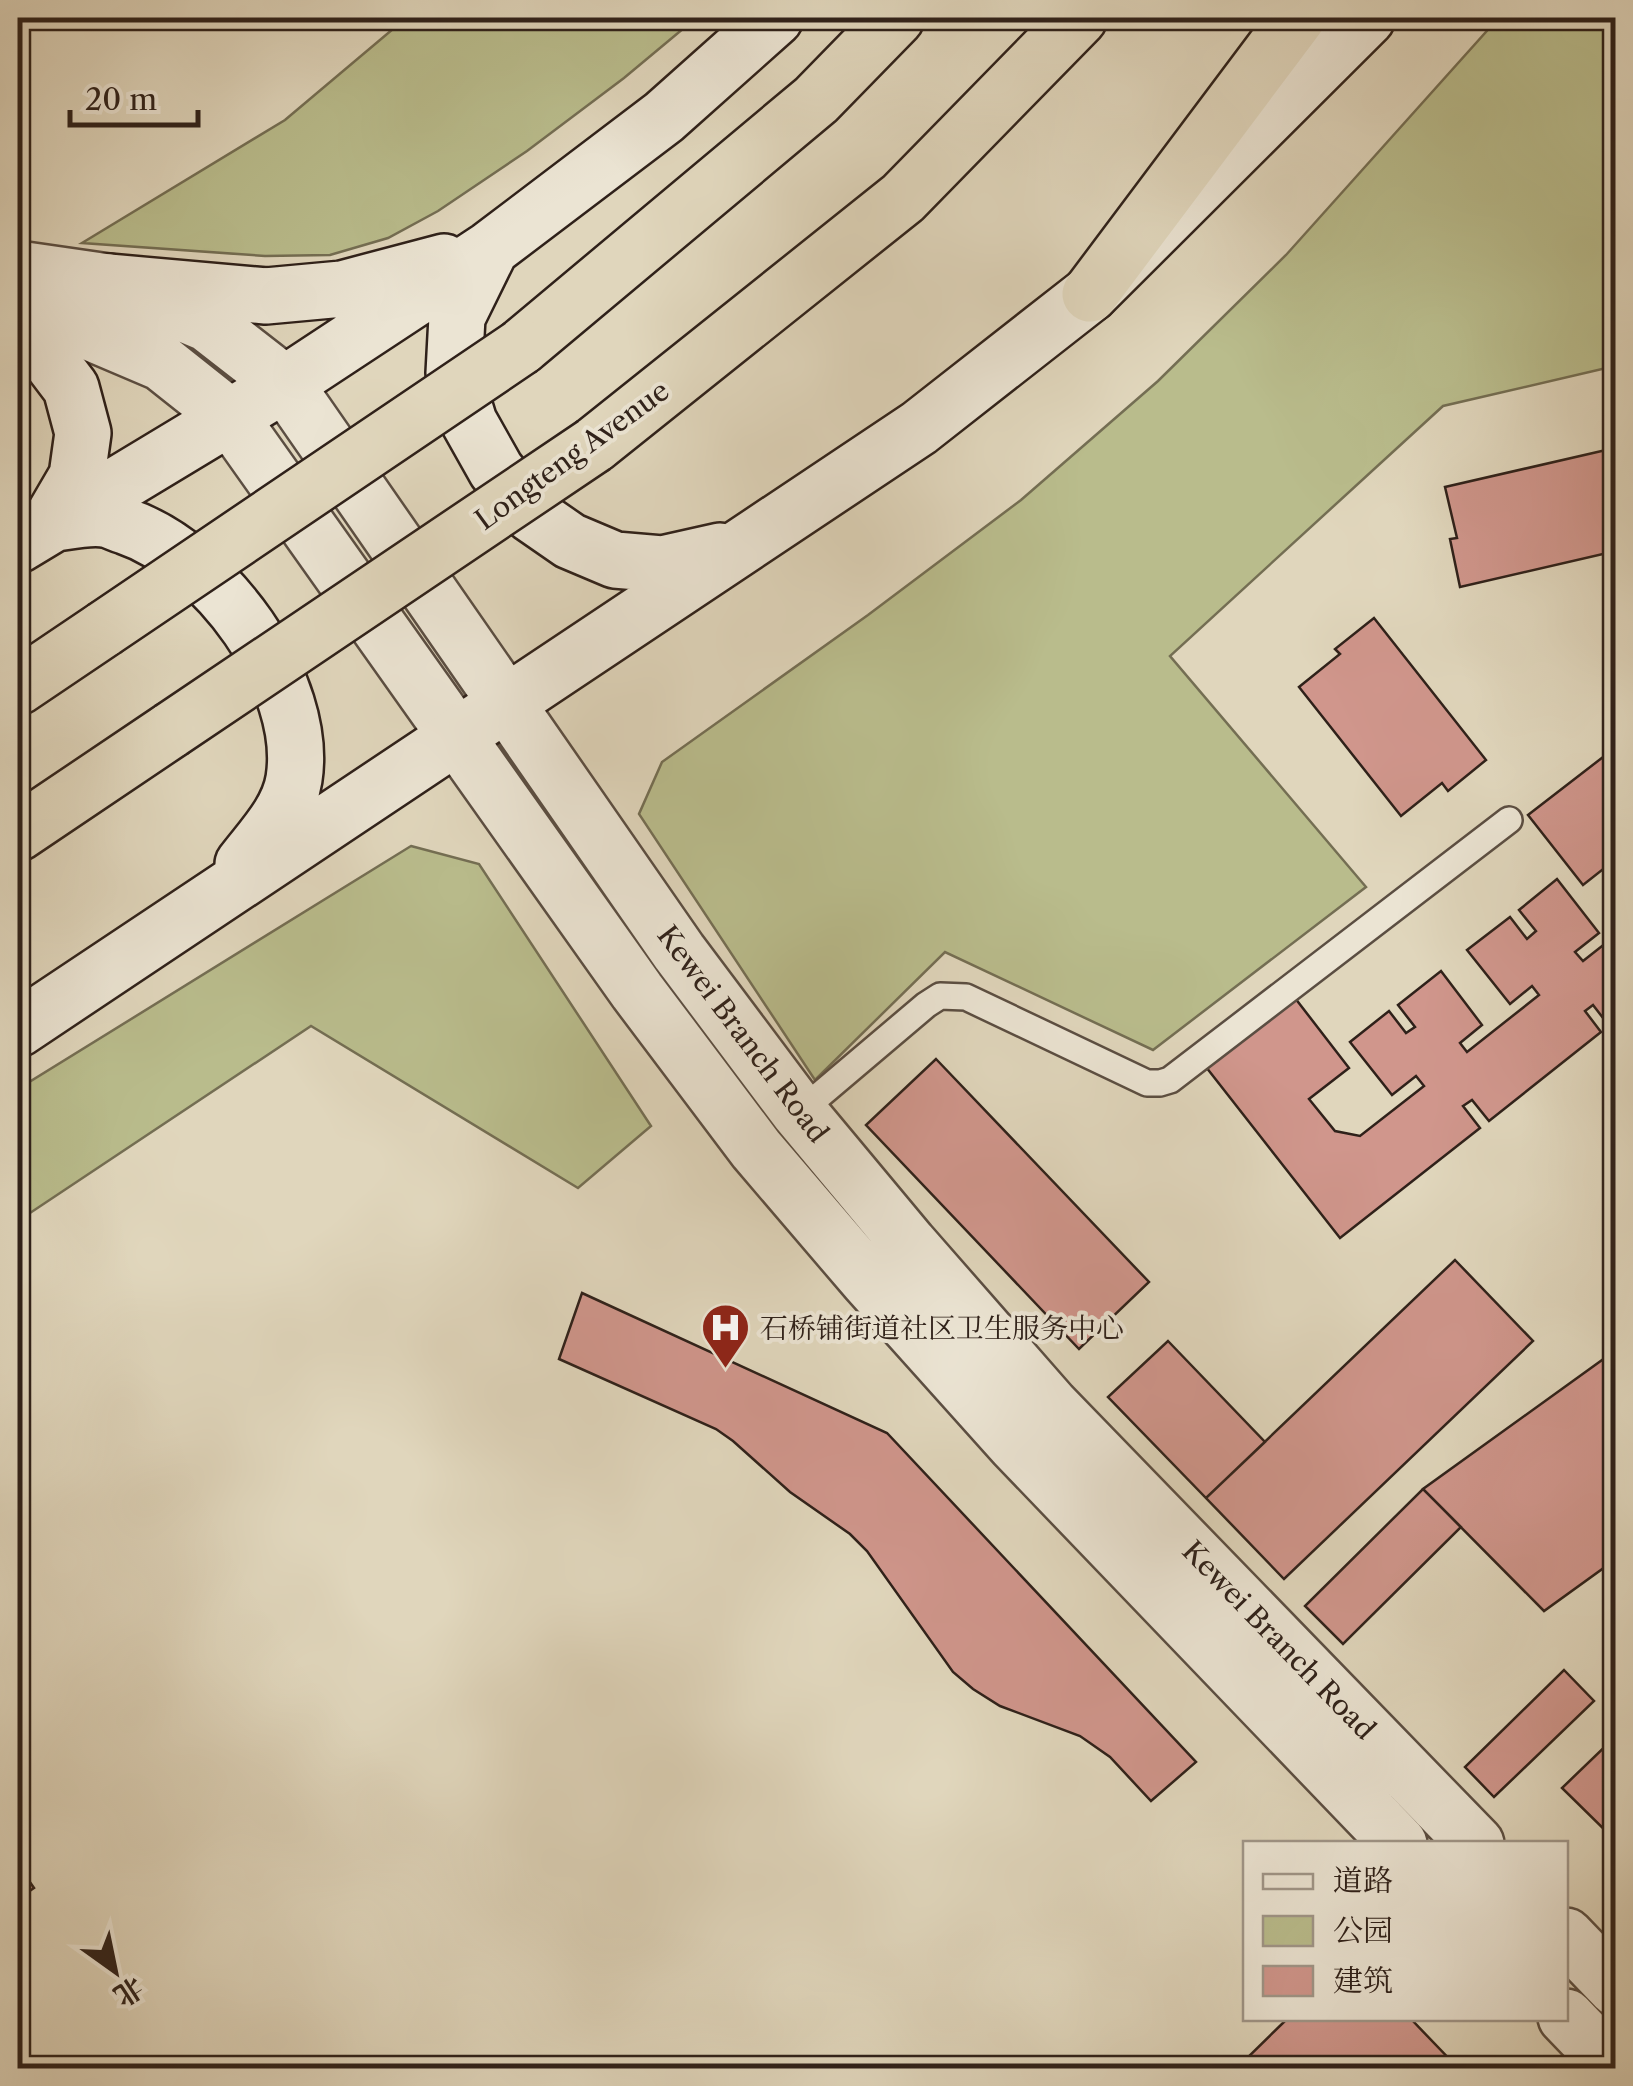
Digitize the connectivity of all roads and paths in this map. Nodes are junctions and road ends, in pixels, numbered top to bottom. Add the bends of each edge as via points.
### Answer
1 (775, 18) edge
2 (896, 18) edge
3 (1079, 18) edge
4 (1296, 18) edge
5 (1367, 18) edge
6 (490, 249) junction
7 (18, 269) edge
8 (108, 282) junction
9 (1090, 294) junction
10 (18, 318) edge
11 (18, 339) edge
12 (286, 384) junction
13 (230, 418) junction
14 (33, 534) edge
15 (739, 547) junction
16 (18, 688) edge
17 (507, 701) junction
18 (456, 738) junction
19 (1509, 820) dead end
20 (18, 833) edge
21 (219, 894) junction
22 (18, 1028) edge
23 (800, 1112) junction
24 (756, 1148) junction
25 (1396, 1841) edge
26 (1473, 1841) edge
27 (1568, 1938) edge
28 (1616, 1988) edge
29 (1568, 2018) edge
30 (1616, 2068) edge

1 - 6 street via 664,117
2 - 16 highway, bridge via 816,100 521,347
3 - 20 highway, Longteng Avenue, bridge via 903,198 594,445
4 - 9 highway
5 - 9 street
6 - 8 street via 342,289 266,296
6 - 12 street
6 - 15 street via 457,318 454,373 469,422 531,514 615,560 662,564
7 - 8 street, Kewei Branch Road
8 - 12 street, Kewei Branch Road via 208,324
9 - 15 street via 919,428
10 - 13 street, Kewei Branch Road via 75,326 162,363
11 - 14 street via 46,355 70,388 83,433 76,476
12 - 13 street
12 - 17 street, Kewei Branch Road
13 - 14 street
13 - 18 street, Kewei Branch Road
14 - 21 street via 103,518 138,530 206,578 263,650 285,698 296,748 294,784 277,820
15 - 17 street
17 - 18 street
17 - 23 street, Kewei Branch Road
18 - 21 street
18 - 24 street, Kewei Branch Road
19 - 23 lane via 1170,1080 1147,1084 966,997 940,996
21 - 22 street
23 - 24 lane
23 - 26 street, Kewei Branch Road via 1051,1406
24 - 25 street, Kewei Branch Road via 1014,1444
27 - 28 street
29 - 30 street

